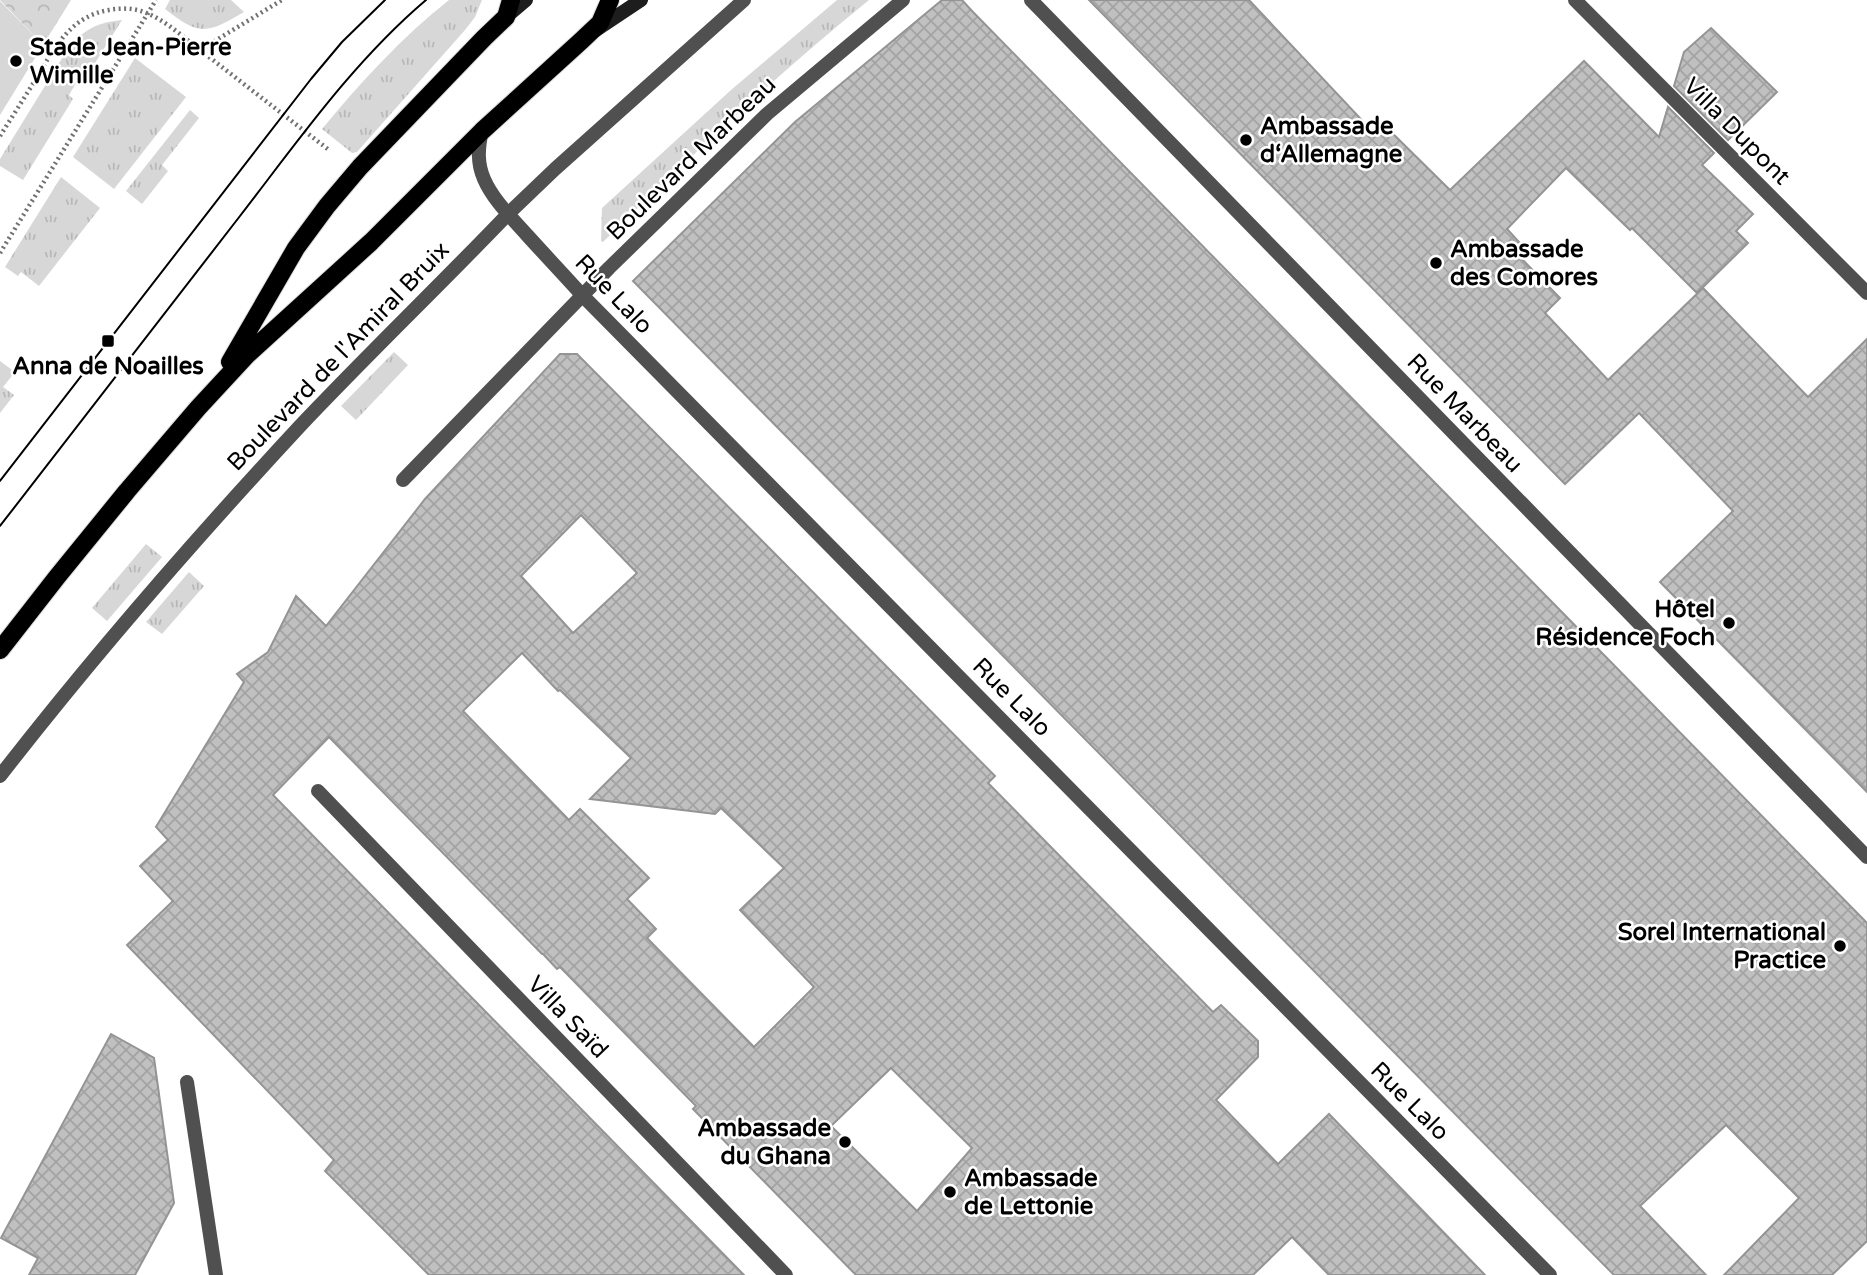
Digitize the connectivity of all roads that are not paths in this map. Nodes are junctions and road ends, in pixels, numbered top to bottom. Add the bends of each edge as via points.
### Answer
1 (526, 0) edge
2 (610, 0) edge
3 (641, 0) edge
4 (744, 0) edge
5 (903, 0) edge
6 (1031, 0) edge
7 (1575, 0) edge
8 (509, 9) edge
9 (581, 41) junction
10 (482, 131) junction
11 (508, 214) junction
12 (1867, 293) edge
13 (583, 295) junction
14 (198, 408) junction
15 (403, 480) dead end
16 (0, 650) edge
17 (0, 776) edge
18 (318, 791) dead end
19 (1867, 858) edge
20 (187, 1082) dead end
21 (216, 1275) edge
22 (786, 1275) edge
23 (1550, 1275) edge

1 - 8 street
2 - 9 main road via 600,23
3 - 9 street
4 - 11 street, Boulevard de l'Amiral Bruix
5 - 13 street, Boulevard Marbeau via 767,114
6 - 19 street, Rue Marbeau
7 - 12 street, Villa Dupont
8 - 14 main road via 327,206 296,248 239,348
9 - 10 main road
10 - 11 street, Rue Lalo via 478,161 483,179
10 - 14 main road via 371,242 248,354
11 - 13 street, Rue Lalo
11 - 17 street, Boulevard de l'Amiral Bruix via 300,426 87,668
13 - 15 street, Boulevard Marbeau
13 - 23 street, Rue Lalo
14 - 16 main road
18 - 22 street, Villa Saïd
20 - 21 street

